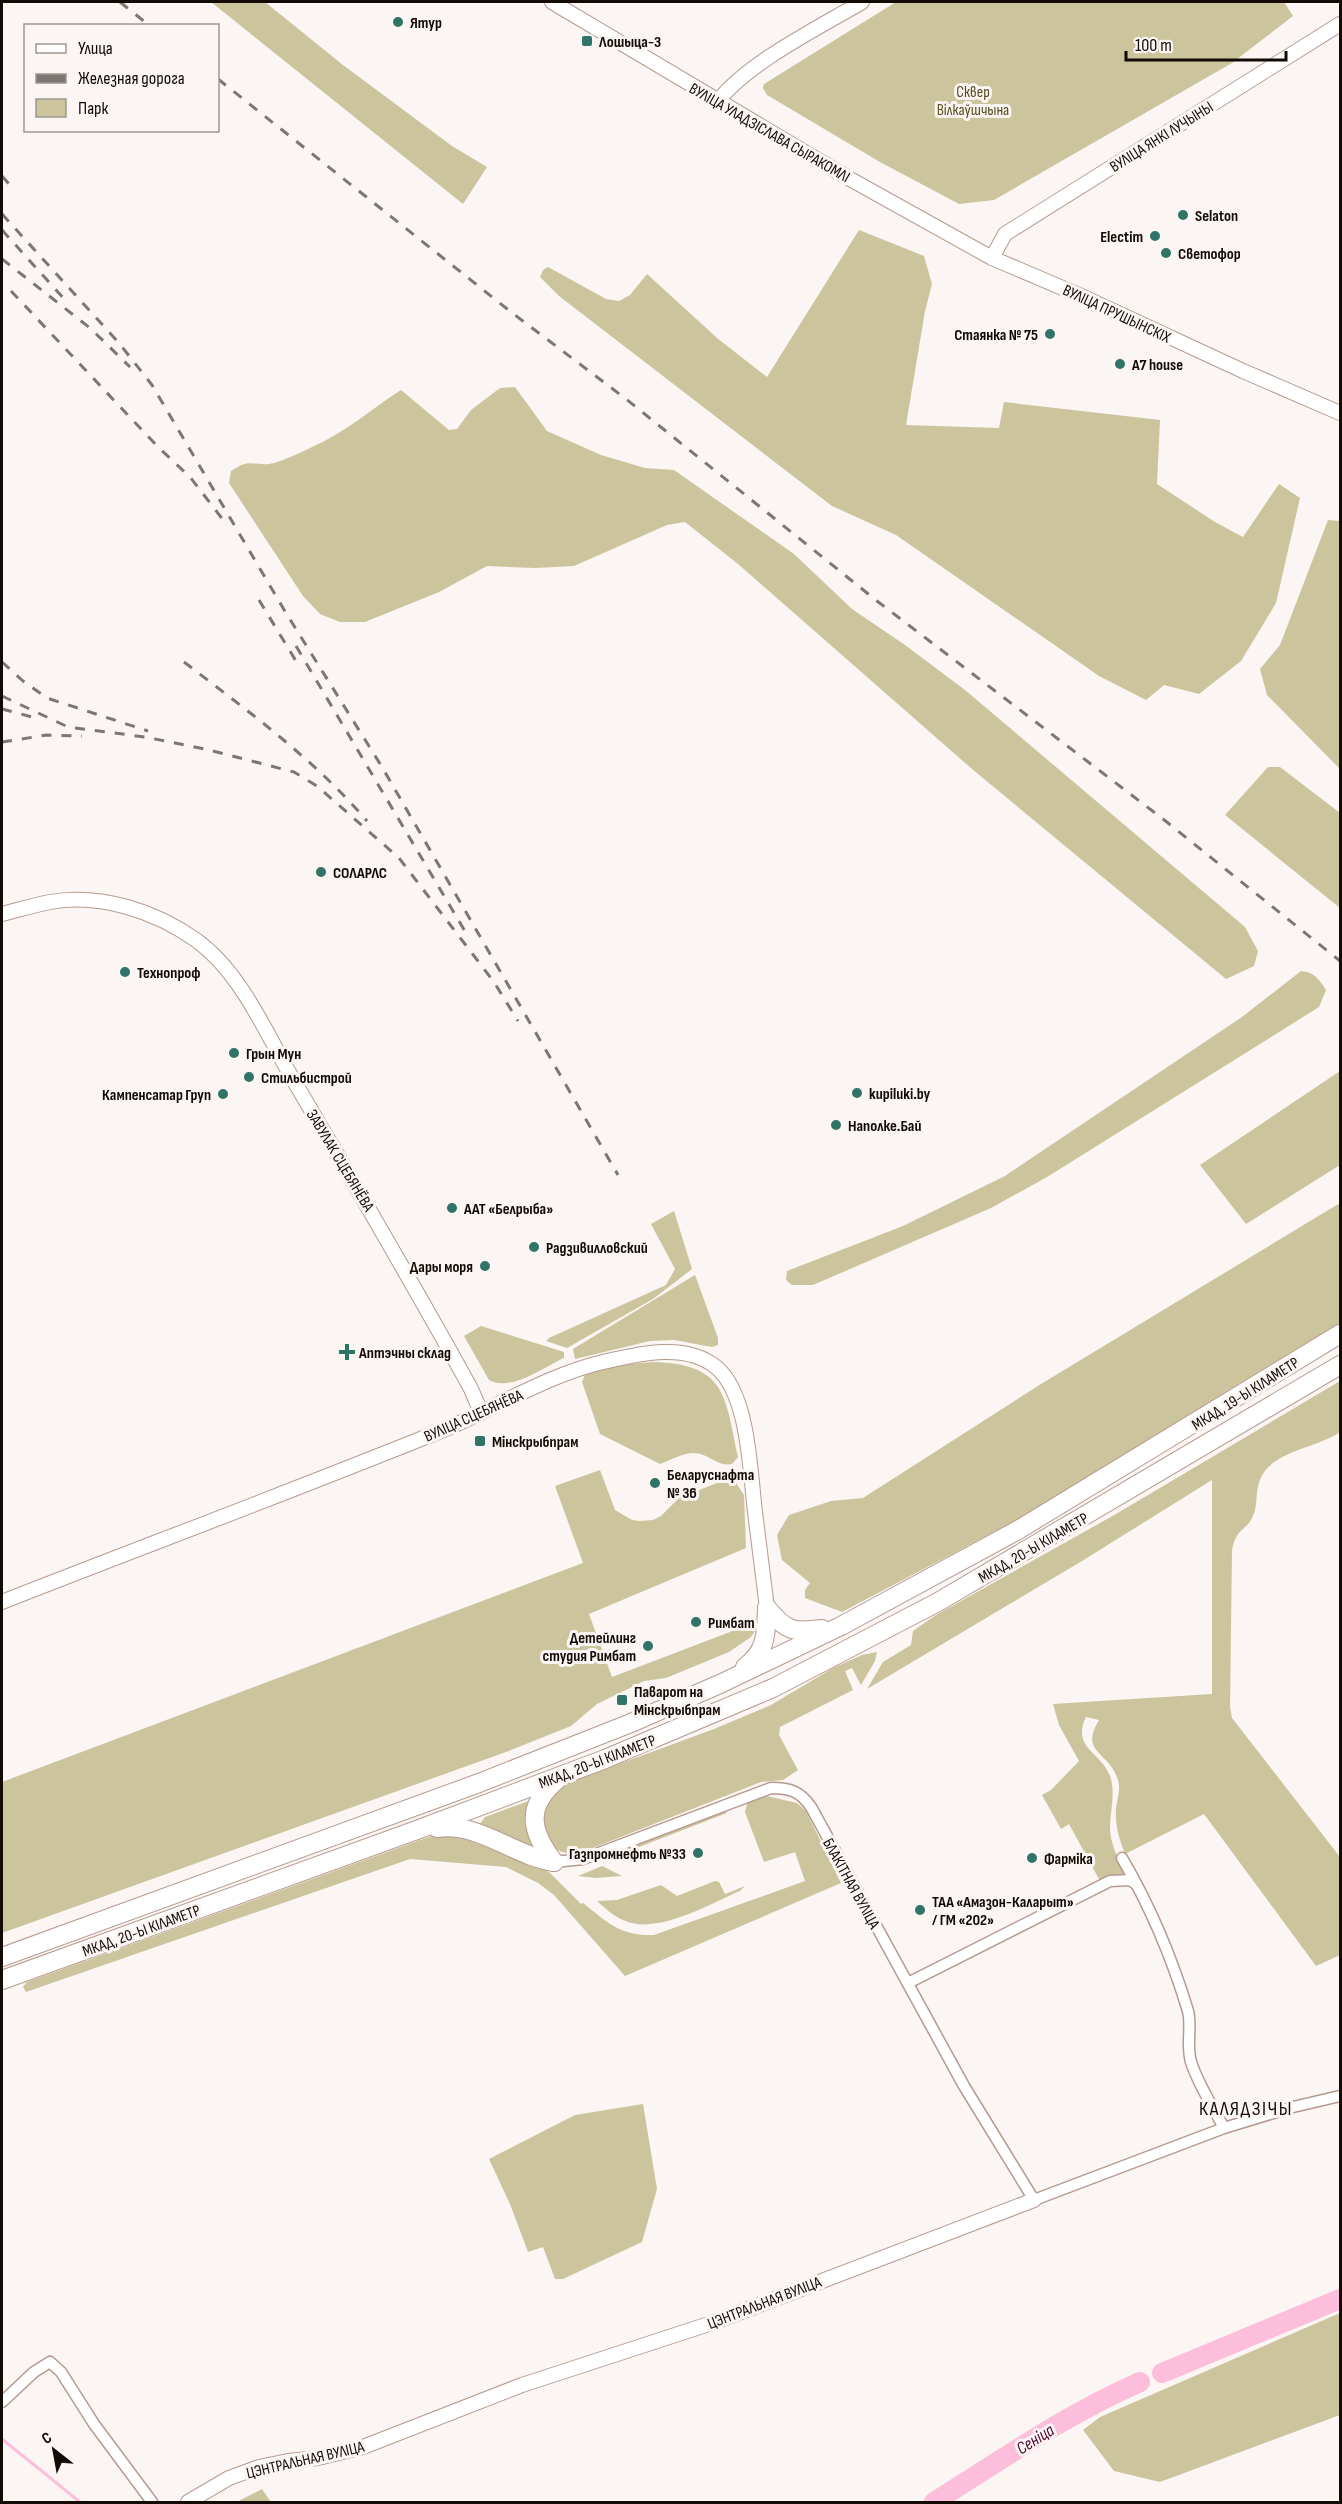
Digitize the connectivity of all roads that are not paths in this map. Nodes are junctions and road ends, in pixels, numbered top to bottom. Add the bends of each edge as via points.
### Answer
1 (552, 2) edge
2 (862, 2) edge
3 (1341, 24) edge
4 (718, 101) junction
5 (992, 258) junction
6 (1341, 413) edge
7 (2, 914) edge
8 (1341, 1334) edge
9 (1341, 1365) edge
10 (481, 1412) junction
11 (1149, 1452) joint
12 (1161, 1473) joint
13 (2, 1602) edge
14 (767, 1608) junction
15 (841, 1626) junction
16 (722, 1683) junction
17 (565, 1772) junction
18 (414, 1831) junction
19 (1122, 1858) dead end
20 (554, 1862) junction
21 (1138, 1886) junction
22 (2, 1957) edge
23 (2, 1980) edge
24 (908, 1983) junction
25 (1341, 2096) edge
26 (1224, 2128) junction
27 (1034, 2200) junction
28 (2, 2402) edge
29 (152, 2502) edge
30 (188, 2502) edge

1 - 4 street, ВУЛІЦА УЛАДЗІСЛАВА СЫРАКОМЛІ
2 - 4 street via 749,71
3 - 5 street, ВУЛІЦА ЯНКІ ЛУЧЫНЫ via 1005,234
4 - 5 street, ВУЛІЦА УЛАДЗІСЛАВА СЫРАКОМЛІ
5 - 6 street, ВУЛІЦА ПРУШЫНСКІХ
7 - 10 street, ЗАВУЛАК СЦЕБЯНЁВА via 52,902 91,901 125,906 156,917 196,940 215,957 245,995 360,1191
8 - 11 highway, МКАД, 19-Ы КІЛАМЕТР
9 - 12 highway, МКАД, 19-Ы КІЛАМЕТР
10 - 13 street, ВУЛІЦА СЦЕБЯНЁВА
10 - 14 street, ВУЛІЦА СЦЕБЯНЁВА via 567,1373 625,1357 678,1352 704,1359 730,1384 744,1431
11 - 15 highway, МКАД, 20-Ы КІЛАМЕТР via 1018,1530
12 - 17 highway, МКАД, 20-Ы КІЛАМЕТР via 938,1602 773,1688
14 - 15 highway via 792,1631
14 - 16 highway via 766,1637 760,1652
15 - 16 highway, МКАД, 20-Ы КІЛАМЕТР
16 - 22 highway, МКАД, 20-Ы КІЛАМЕТР via 479,1783
17 - 18 highway, МКАД, 20-Ы КІЛАМЕТР
17 - 20 highway via 540,1796 534,1819 537,1838
18 - 20 highway via 453,1825 538,1860
18 - 23 highway, МКАД, 20-Ы КІЛАМЕТР
19 - 21 street
20 - 24 street, БЛАКІТНАЯ ВУЛІЦА via 583,1859 771,1788 798,1791 811,1807
21 - 24 street via 1130,1880 1110,1881
21 - 26 street via 1189,2015 1191,2063
24 - 27 street, БЛАКІТНАЯ ВУЛІЦА via 964,2086
25 - 26 street, ЦЭНТРАЛЬНАЯ ВУЛІЦА
26 - 27 street, ЦЭНТРАЛЬНАЯ ВУЛІЦА
27 - 30 street, ЦЭНТРАЛЬНАЯ ВУЛІЦА via 712,2323 522,2385 363,2446 259,2467 229,2478
28 - 29 street via 50,2362 61,2372

